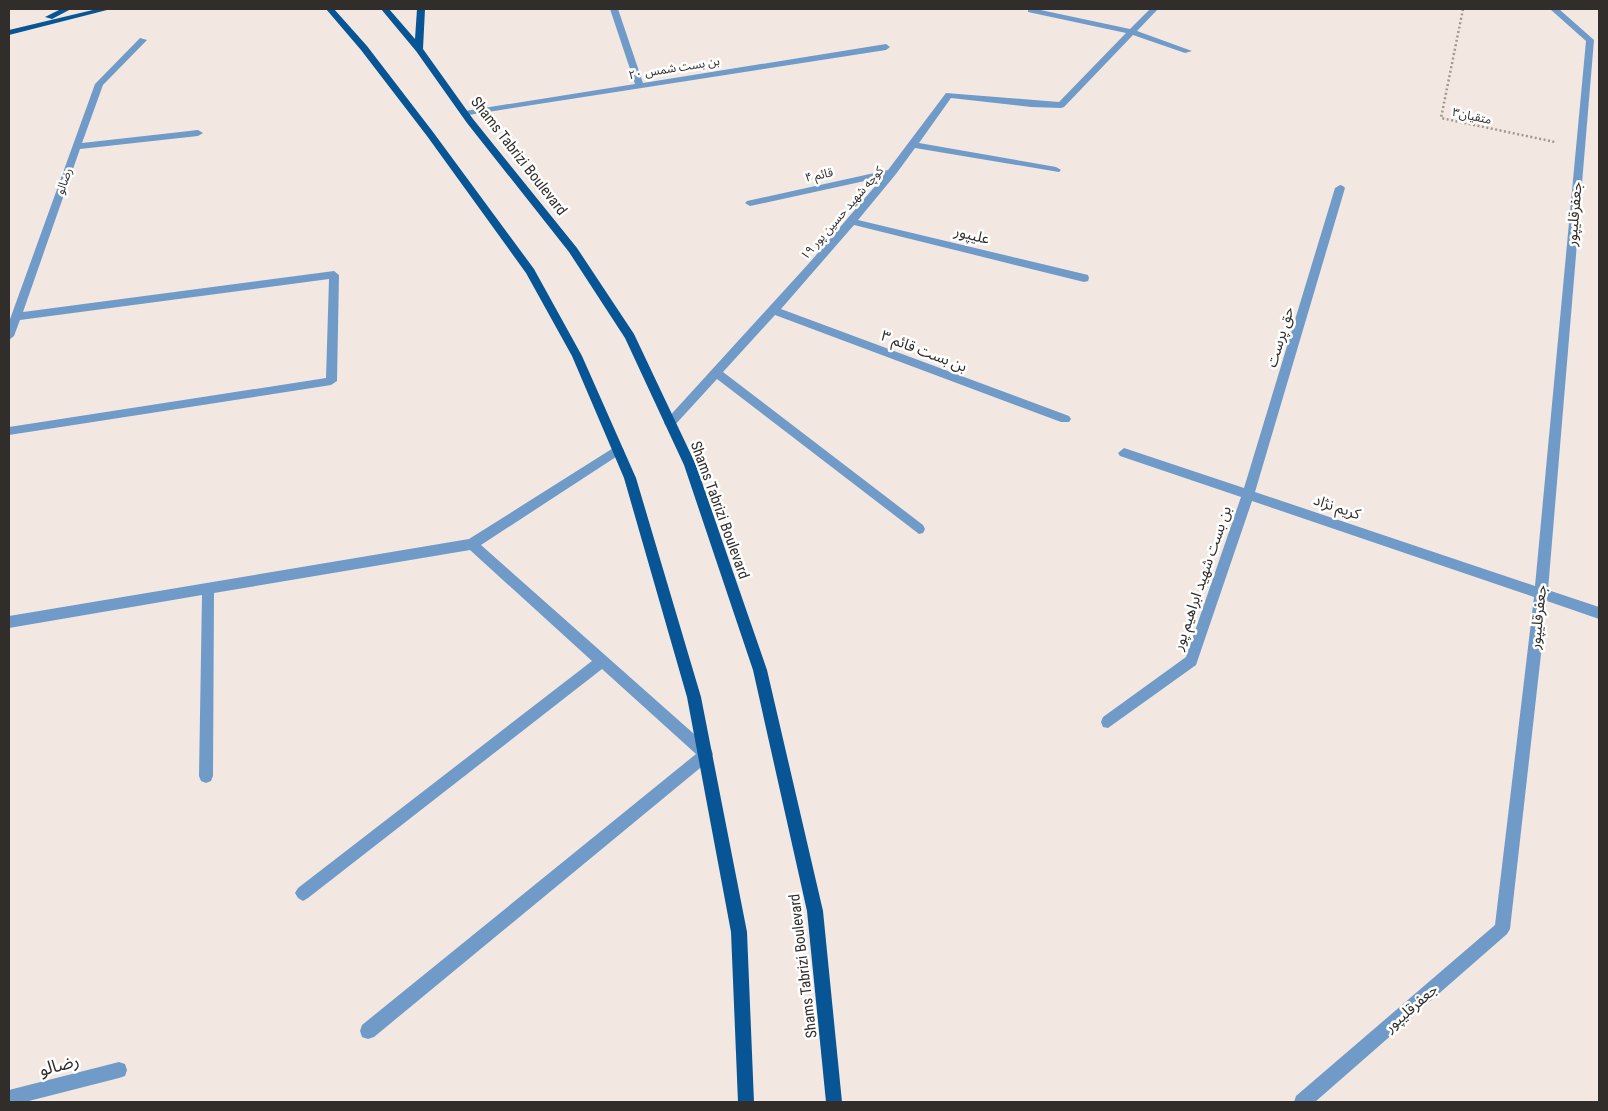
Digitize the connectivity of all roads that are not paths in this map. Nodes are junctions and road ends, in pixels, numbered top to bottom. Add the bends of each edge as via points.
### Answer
1 (67, 9) edge
2 (107, 9) edge
3 (385, 9) edge
4 (421, 9) edge
5 (614, 9) edge
6 (1154, 9) edge
7 (1554, 9) edge
8 (327, 10) edge
9 (1031, 10) edge
10 (29, 27) junction
11 (1131, 32) junction
12 (9, 33) edge
13 (1595, 39) edge
14 (143, 40) dead end
15 (886, 47) dead end
16 (419, 49) junction
17 (1188, 51) dead end
18 (640, 86) junction
19 (465, 114) junction
20 (198, 133) dead end
21 (915, 145) junction
22 (76, 147) junction
23 (1056, 170) dead end
24 (893, 172) junction
25 (1340, 188) dead end
26 (750, 203) dead end
27 (853, 222) junction
28 (1084, 278) dead end
29 (773, 310) junction
30 (16, 317) junction
31 (9, 336) edge
32 (716, 372) junction
33 (1065, 420) dead end
34 (670, 423) junction
35 (9, 431) edge
36 (618, 450) junction
37 (1124, 453) dead end
38 (1248, 494) junction
39 (919, 529) dead end
40 (472, 544) junction
41 (208, 589) junction
42 (1541, 593) junction
43 (1599, 614) edge
44 (9, 622) edge
45 (602, 661) junction
46 (1108, 722) dead end
47 (706, 754) junction
48 (206, 776) dead end
49 (303, 893) dead end
50 (368, 1031) dead end
51 (119, 1070) dead end
52 (9, 1098) edge
53 (746, 1102) edge
54 (834, 1102) edge
55 (1302, 1102) edge

1 - 10 main road
2 - 10 main road
3 - 16 main road, Shams Tabrizi Boulevard
4 - 16 main road
5 - 18 street
6 - 11 street
7 - 13 street
8 - 36 main road via 364,48 530,271 577,356
9 - 11 street
10 - 12 main road
11 - 17 street
11 - 21 street, کوچه شهید حسین پور ۱۹ via 1061,105 949,95
13 - 42 street, جعفرقلیپور via 1580,147
14 - 22 street, رضالو via 99,84
15 - 18 street, بن بست شمس ۲۰
16 - 19 main road, Shams Tabrizi Boulevard
18 - 19 street, بن بست شمس ۲۰
19 - 34 main road, Shams Tabrizi Boulevard via 578,258 630,338
20 - 22 street
21 - 23 street
21 - 24 street, کوچه شهید حسین پور ۱۹
22 - 30 street, رضالو
24 - 26 street, قائم ۴
24 - 27 street, کوچه شهید حسین پور ۱۹
25 - 38 street, حق پرست
27 - 28 street, علیپور
27 - 29 street, کوچه شهید حسین پور ۱۹
29 - 32 street, کوچه شهید حسین پور ۱۹
29 - 33 street, بن بست قائم ۳
30 - 31 street, رضالو
30 - 35 street via 334,275 331,381
32 - 34 street, کوچه شهید حسین پور ۱۹
32 - 39 street
34 - 54 main road, Shams Tabrizi Boulevard via 690,465 760,670 815,911
36 - 40 street
36 - 47 main road via 630,478 694,697
37 - 38 street, کریم نژاد
38 - 42 street, کریم نژاد
38 - 46 street, بن بست شهید ابراهیم پور via 1191,660
40 - 41 street
40 - 45 street
41 - 44 street
41 - 48 street
42 - 43 street, کریم نژاد
42 - 55 street, جعفرقلیپور via 1502,930
45 - 47 street
45 - 49 street
47 - 50 street
47 - 53 main road via 739,932
51 - 52 street, رضالو

